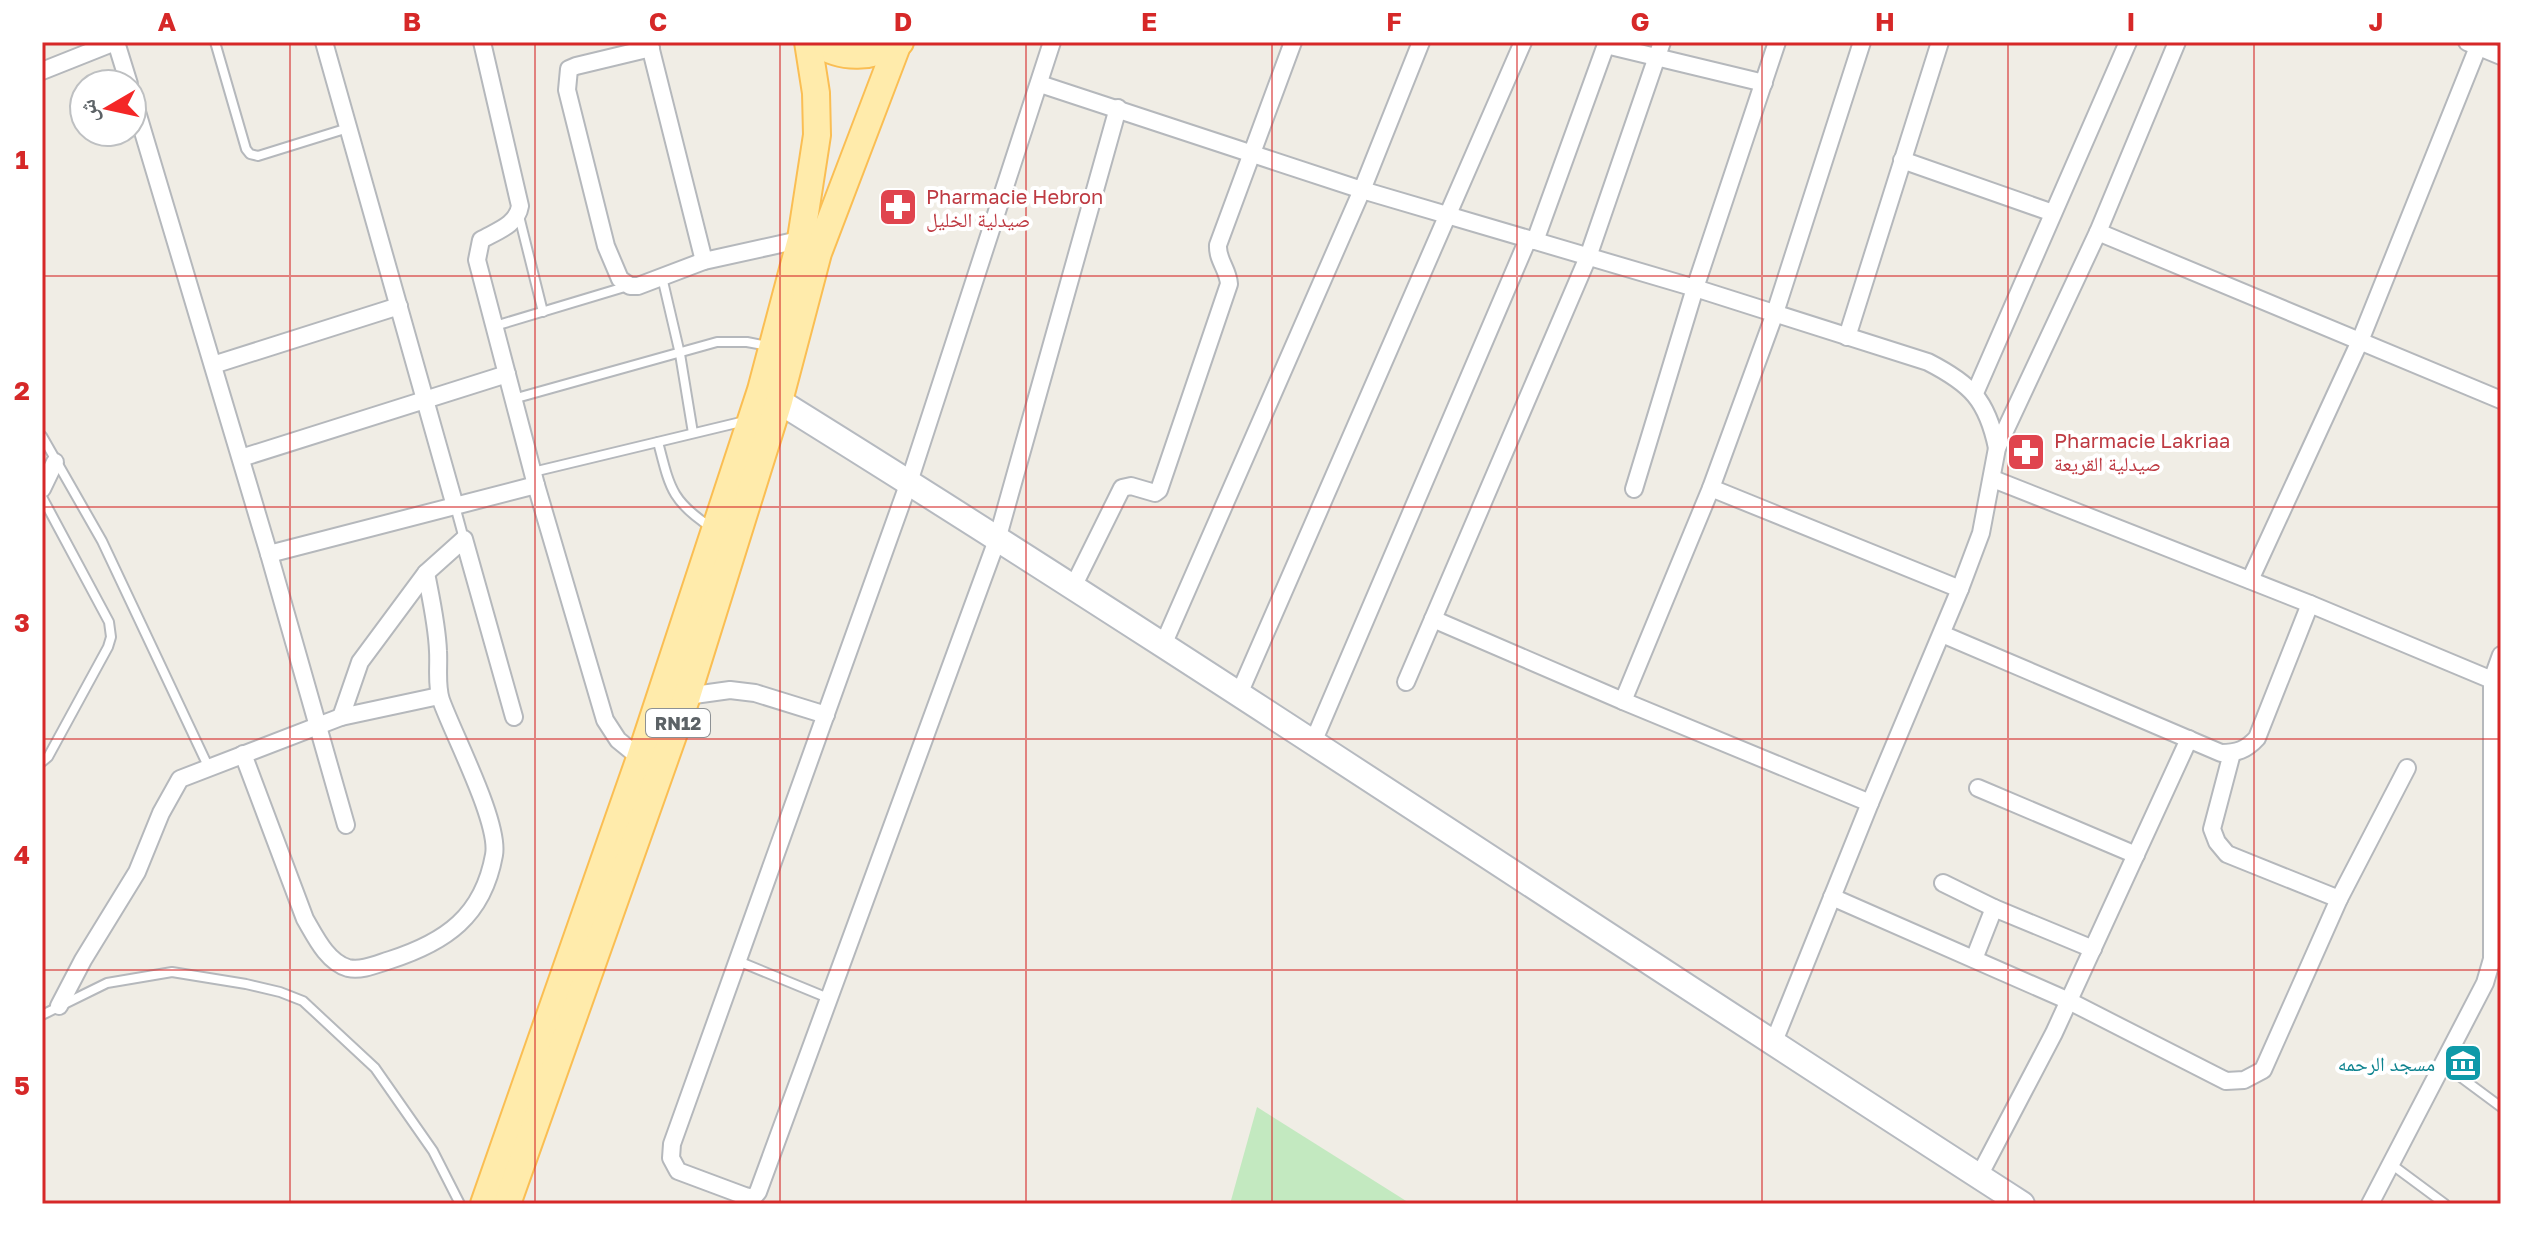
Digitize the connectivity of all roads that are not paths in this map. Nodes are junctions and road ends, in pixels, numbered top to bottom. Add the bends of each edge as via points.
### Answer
1 (116, 42) edge
2 (215, 42) edge
3 (324, 42) edge
4 (482, 42) edge
5 (808, 42) edge
6 (816, 42) edge
7 (1052, 42) edge
8 (1293, 42) edge
9 (1421, 42) edge
10 (1523, 42) edge
11 (1777, 42) edge
12 (1862, 42) edge
13 (1940, 42) edge
14 (2128, 42) edge
15 (2177, 42) edge
16 (899, 43) edge
17 (1606, 44) edge
18 (2472, 44) edge
19 (650, 45) edge
20 (1660, 49) edge
21 (2501, 56) edge
22 (124, 68) edge
23 (42, 71) edge
24 (1764, 83) junction
25 (1040, 84) junction
26 (1118, 108) junction
27 (348, 128) junction
28 (148, 148) edge
29 (1253, 155) junction
30 (1902, 160) junction
31 (1362, 190) junction
32 (2053, 213) junction
33 (519, 215) junction
34 (1448, 215) junction
35 (2098, 232) junction
36 (813, 237) junction
37 (1532, 240) junction
38 (1588, 257) junction
39 (704, 261) junction
40 (662, 277) junction
41 (630, 286) junction
42 (1695, 288) junction
43 (399, 306) junction
44 (543, 312) junction
45 (1775, 313) junction
46 (494, 326) junction
47 (1847, 337) junction
48 (2360, 341) junction
49 (772, 347) junction
50 (680, 354) junction
51 (213, 365) junction
52 (507, 374) junction
53 (1975, 393) junction
54 (770, 395) junction
55 (425, 399) junction
56 (513, 399) junction
57 (2501, 400) edge
58 (751, 419) junction
59 (693, 433) junction
60 (42, 436) edge
61 (658, 442) junction
62 (1997, 448) junction
63 (241, 458) junction
64 (55, 462) junction
65 (534, 479) junction
66 (1993, 479) junction
67 (909, 482) junction
68 (1711, 488) junction
69 (42, 489) edge
70 (1634, 489) dead end
71 (42, 497) edge
72 (455, 506) junction
73 (715, 530) junction
74 (464, 539) junction
75 (997, 540) junction
76 (269, 554) junction
77 (426, 573) junction
78 (2250, 580) junction
79 (1073, 587) junction
80 (1960, 589) junction
81 (2310, 604) junction
82 (1433, 619) junction
83 (1942, 634) junction
84 (1163, 645) junction
85 (2501, 655) edge
86 (2492, 680) junction
87 (1406, 682) dead end
88 (1239, 694) junction
89 (439, 696) junction
90 (687, 696) junction
91 (1623, 701) junction
92 (826, 715) junction
93 (341, 717) junction
94 (514, 717) dead end
95 (317, 726) junction
96 (2189, 739) junction
97 (1314, 740) junction
98 (2232, 753) junction
99 (243, 754) junction
100 (42, 762) edge
101 (208, 766) junction
102 (650, 766) junction
103 (2407, 768) dead end
104 (1978, 788) dead end
105 (1870, 803) junction
106 (346, 825) dead end
107 (2497, 828) edge
108 (2136, 855) junction
109 (1943, 883) dead end
110 (1832, 897) junction
111 (2339, 899) junction
112 (1994, 908) junction
113 (2093, 949) junction
114 (1974, 959) junction
115 (738, 961) junction
116 (829, 998) junction
117 (2069, 1001) junction
118 (59, 1006) junction
119 (42, 1015) edge
120 (1773, 1044) junction
121 (2443, 1064) junction
122 (2501, 1107) edge
123 (2391, 1164) junction
124 (1979, 1176) junction
125 (460, 1204) edge
126 (484, 1204) edge
127 (507, 1204) edge
128 (2022, 1204) edge
129 (2370, 1204) edge
130 (2445, 1204) edge

1 - 22 street
1 - 23 street
2 - 27 lane via 250,154
3 - 27 street
4 - 33 street
5 - 36 main road, RN12 via 816,93
6 - 16 main road, RN12 via 842,54 861,55
7 - 25 street
8 - 29 street
9 - 31 street
10 - 34 street
11 - 24 street
12 - 45 street
13 - 30 street
14 - 32 street
15 - 35 street
16 - 36 main road, RN12
17 - 20 street
17 - 37 street
18 - 21 street
18 - 48 street
19 - 39 street
19 - 41 street via 576,66 567,76 606,246 620,279
20 - 24 street
20 - 38 street
24 - 42 street
25 - 26 street
25 - 67 street
26 - 29 street
26 - 75 street
27 - 43 street
28 - 51 street
29 - 31 street
29 - 79 street via 1218,245 1229,284 1159,490 1122,488
30 - 32 street
30 - 47 street
31 - 34 street
31 - 84 street
32 - 53 street
33 - 44 lane
33 - 46 street via 481,240 478,250
34 - 37 street
34 - 88 street
35 - 48 street
35 - 62 street
36 - 39 street
36 - 49 main road, RN12
36 - 54 main road, RN12
37 - 38 street
37 - 97 street
38 - 42 street
38 - 82 street
39 - 40 street
40 - 41 street
40 - 50 lane
41 - 44 lane
42 - 45 street
42 - 70 street
43 - 51 street
43 - 55 street
44 - 46 lane
45 - 47 street
45 - 68 street
46 - 52 street
47 - 53 street via 1928,362
48 - 57 street
48 - 78 street
49 - 50 lane via 717,342
49 - 54 main road, RN12
50 - 56 lane
50 - 59 lane
51 - 63 street
52 - 55 street
52 - 56 street
53 - 62 street via 1991,419
54 - 58 main road, RN12
54 - 67 street
54 - 90 main road, RN12
55 - 63 street
55 - 72 street
56 - 65 street
58 - 59 lane
58 - 73 main road, RN12
59 - 61 lane
60 - 64 lane
61 - 65 lane
61 - 73 lane via 670,490 688,512
62 - 66 street
63 - 76 street
64 - 69 street
64 - 101 lane via 102,541
65 - 72 street
65 - 102 street via 605,720 618,740
66 - 78 street
66 - 80 street via 1981,533
67 - 75 street
67 - 92 street
68 - 80 street
68 - 91 street
71 - 100 lane via 109,622 111,637
72 - 74 lane
72 - 76 street
73 - 102 main road, RN12
74 - 77 street
74 - 94 street
75 - 79 street
75 - 116 street
76 - 95 street
77 - 89 street via 436,626
77 - 93 street via 360,662
78 - 81 street
79 - 84 street
80 - 83 street
81 - 86 street
81 - 98 street via 2257,738
82 - 87 street
82 - 91 street
83 - 96 street
83 - 105 street
84 - 88 street
85 - 86 street
86 - 107 street
88 - 97 street
89 - 93 street
89 - 99 street via 490,820 495,849 489,879 464,920 442,937 422,950 370,966 346,967 318,942 292,888
90 - 92 street via 730,690 755,693
90 - 102 main road, RN12
91 - 105 street
92 - 115 street
93 - 95 street
95 - 99 street
95 - 106 street
96 - 98 street
96 - 108 street
97 - 120 street
98 - 111 street via 2212,829 2217,842 2227,854
99 - 101 street
101 - 118 street via 180,779 171,791 137,872
102 - 126 main road, RN12
102 - 127 main road, RN12
103 - 111 street
104 - 108 street
105 - 110 street
107 - 121 street via 2492,959
108 - 113 street
109 - 112 street
110 - 114 street
110 - 120 street
111 - 117 street via 2263,1070 2244,1080 2226,1081
112 - 113 street
112 - 114 street
113 - 117 street
114 - 117 street
115 - 116 lane
115 - 116 street via 672,1144 671,1158 678,1171 753,1198
117 - 124 street
118 - 119 lane
118 - 125 lane via 107,983 172,972 246,984 303,1001 375,1068 433,1151
120 - 124 street
121 - 122 lane
121 - 123 street
123 - 129 street
123 - 130 lane
124 - 128 street

